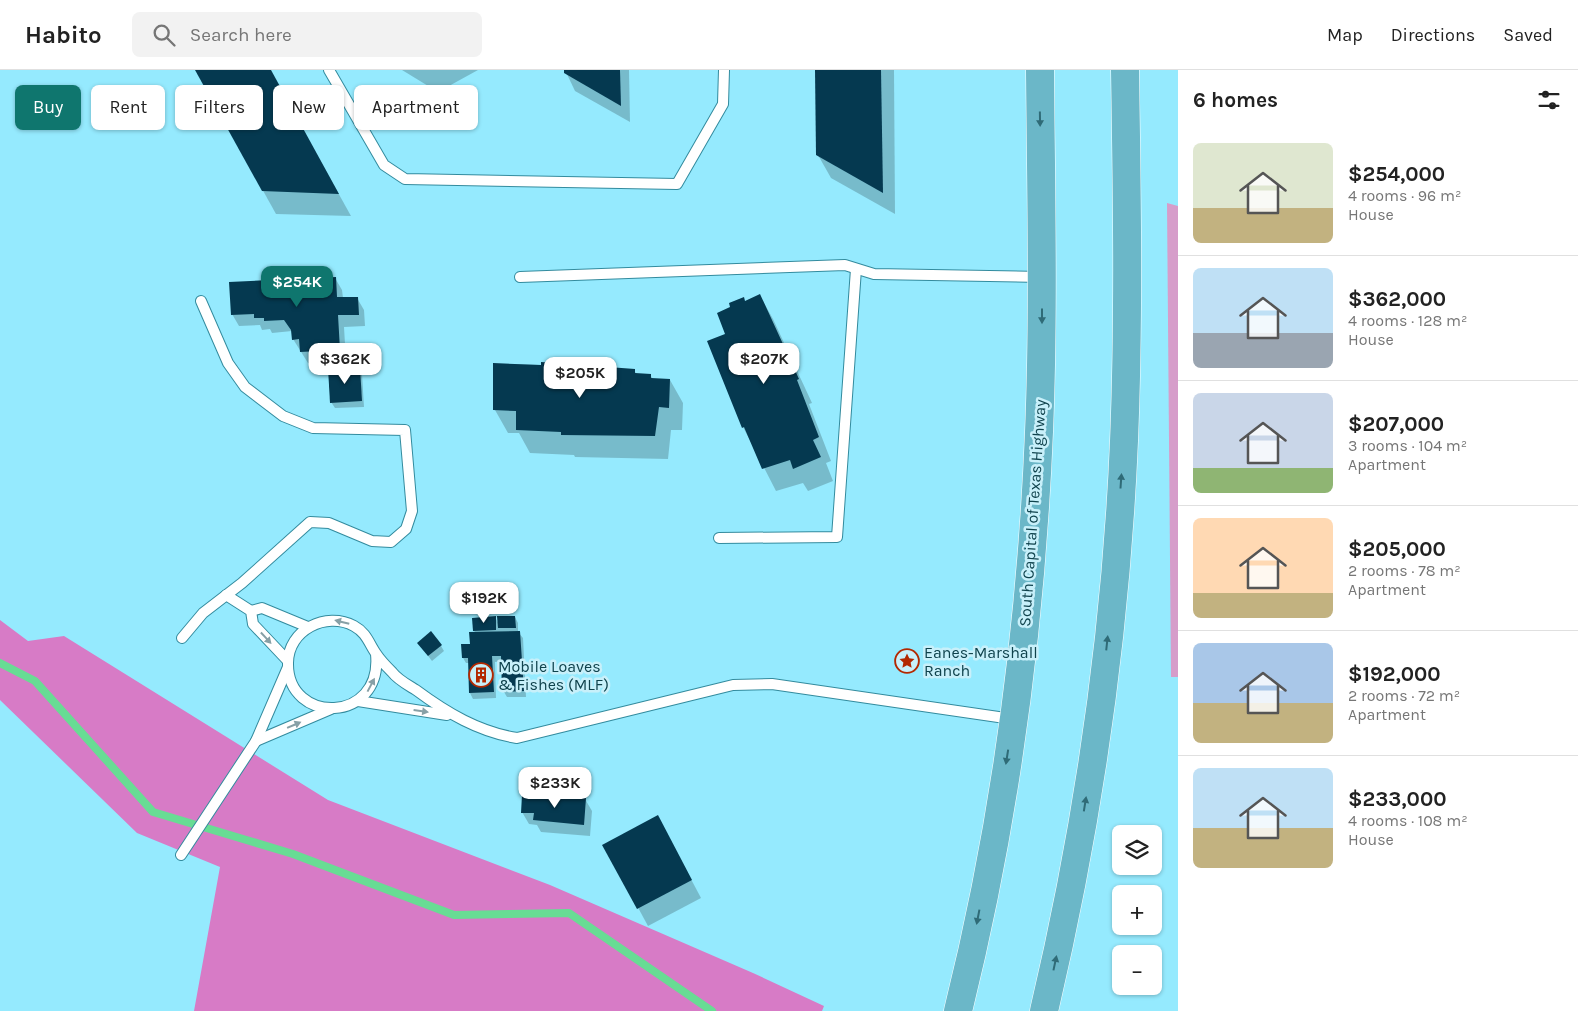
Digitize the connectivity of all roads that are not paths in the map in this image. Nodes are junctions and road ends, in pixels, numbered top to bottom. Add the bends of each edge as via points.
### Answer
1 (329, 70) edge
2 (724, 70) edge
3 (1040, 70) edge
4 (1125, 70) edge
5 (856, 269) junction
6 (520, 277) dead end
7 (1042, 277) junction
8 (201, 301) dead end
9 (719, 538) dead end
10 (226, 595) junction
11 (251, 611) junction
12 (308, 627) junction
13 (182, 638) dead end
14 (376, 654) junction
15 (288, 663) junction
16 (358, 701) junction
17 (332, 709) junction
18 (450, 715) junction
19 (1012, 719) junction
20 (256, 741) junction
21 (181, 855) dead end
22 (958, 1011) edge
23 (1044, 1011) edge

1 - 2 lane via 384,165 405,179 677,184 723,104
3 -> 7 highway, South Capital of Texas Highway
23 -> 4 highway via 1084,811 1115,564 1124,442 1127,298
5 - 6 lane via 845,265
5 - 7 lane via 874,274
5 - 9 lane via 837,537
7 -> 19 highway, South Capital of Texas Highway via 1036,495
8 - 10 lane via 228,362 245,387 266,406 313,428 405,430 412,502 406,528 392,542 372,541 329,523 310,522
10 - 11 lane
10 - 13 lane via 202,614
11 - 12 lane via 262,608
11 -> 15 lane via 253,624
14 -> 12 lane via 364,633 343,622 331,620
12 - 15 lane via 293,644
16 -> 14 lane via 374,681
14 - 18 lane via 394,675
15 - 17 lane via 297,691 313,704
15 - 20 lane
16 - 17 lane
16 -> 18 lane
20 -> 17 lane
18 - 19 lane via 497,735 517,738 733,686 772,684
19 -> 22 highway, South Capital of Texas Highway via 995,830
20 - 21 lane

